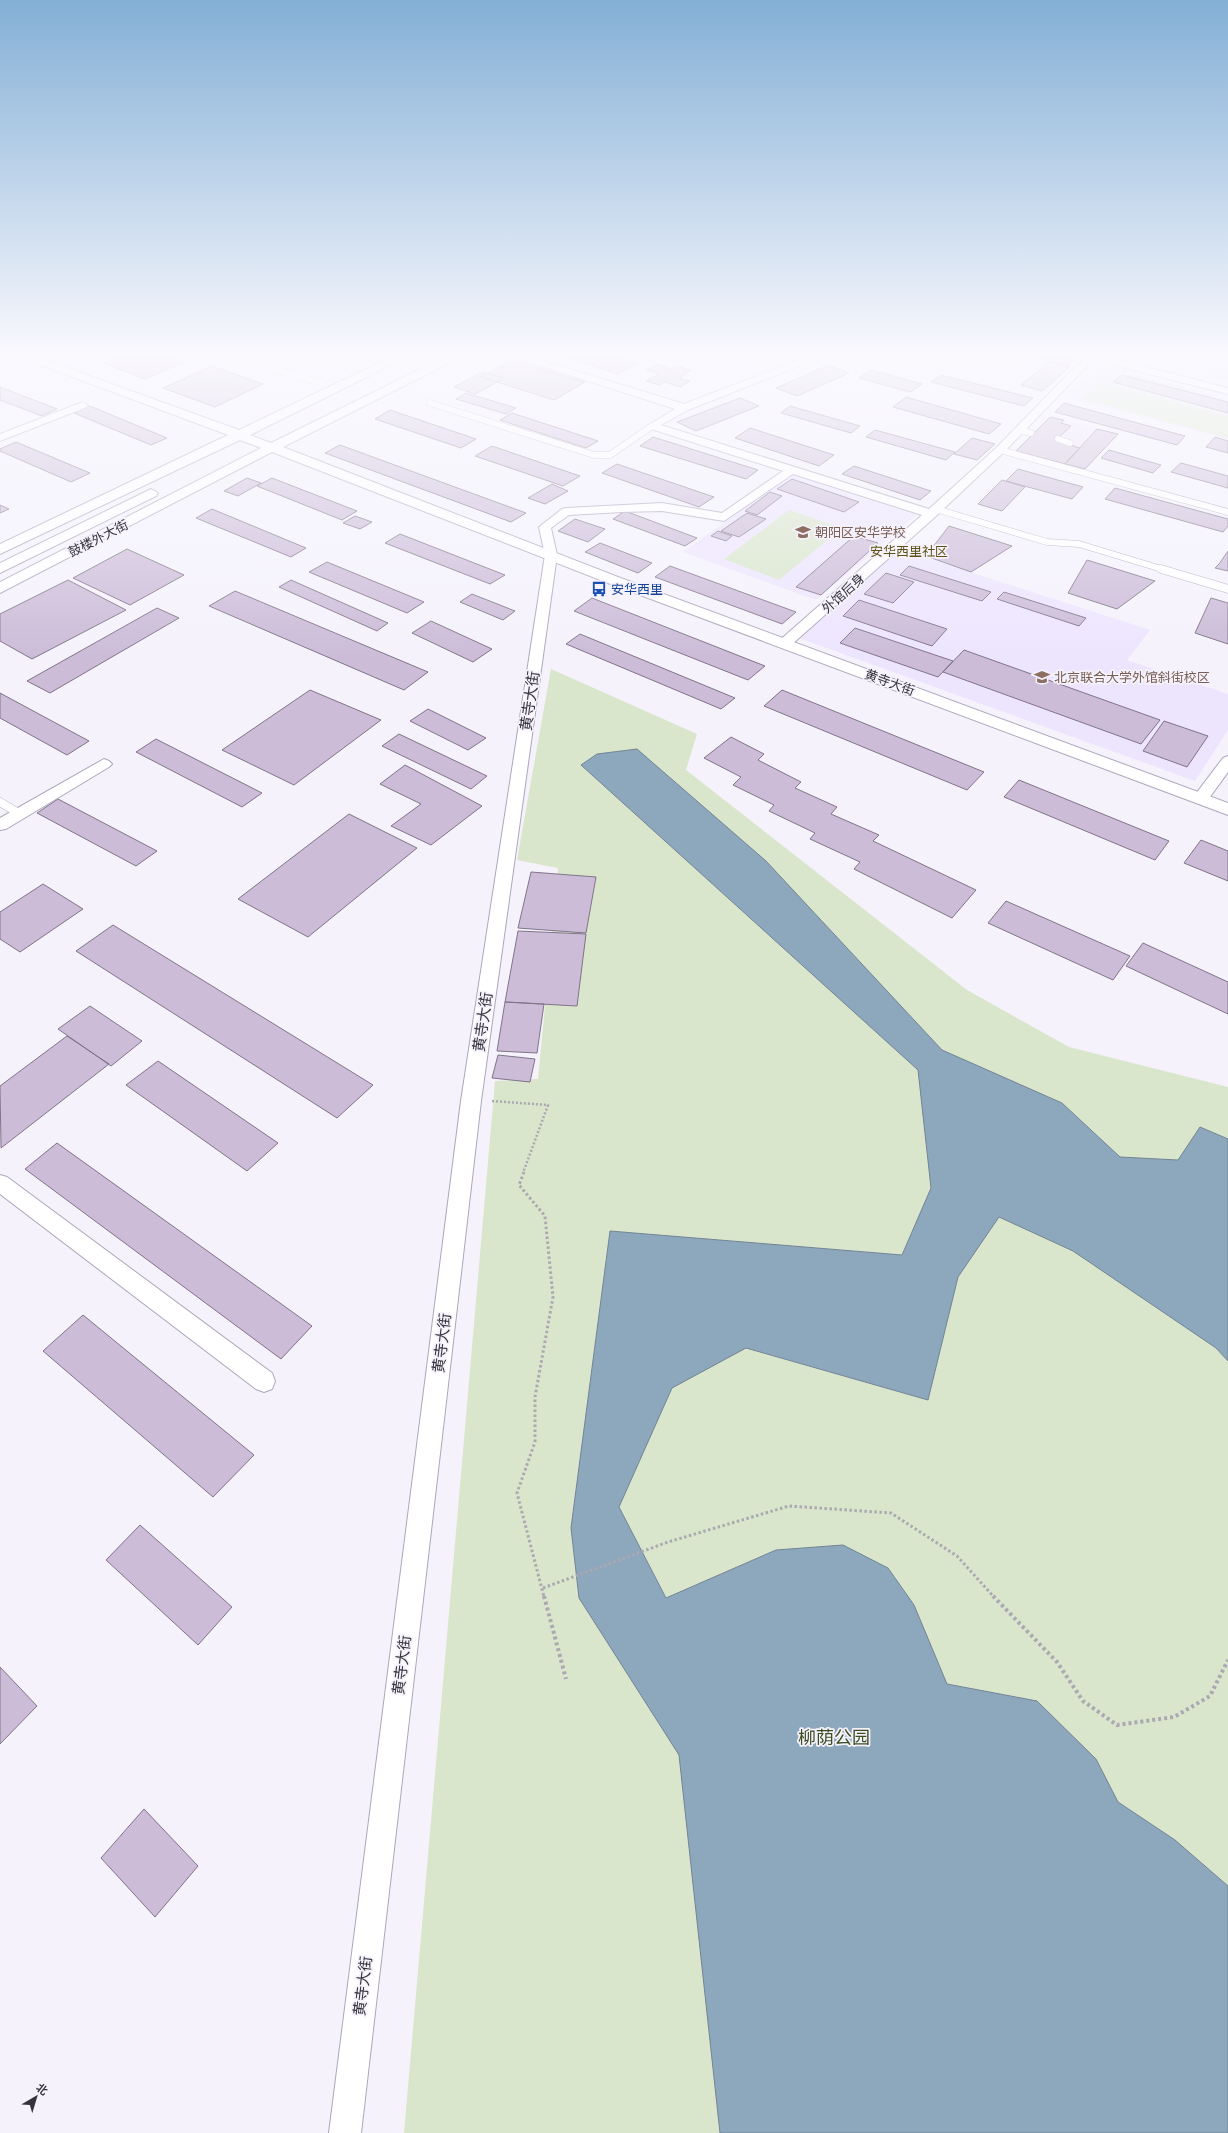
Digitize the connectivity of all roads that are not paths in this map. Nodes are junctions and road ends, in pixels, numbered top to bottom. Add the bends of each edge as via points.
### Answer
1 (165, 458) edge
2 (191, 458) edge
3 (224, 458) edge
4 (240, 458) edge
5 (311, 458) edge
6 (752, 458) edge
7 (992, 458) edge
8 (1028, 458) edge
9 (219, 460) dead end
10 (792, 470) junction
11 (162, 488) dead end
12 (933, 512) junction
13 (1228, 512) edge
14 (0, 538) edge
15 (0, 550) edge
16 (551, 555) junction
17 (0, 569) edge
18 (0, 588) edge
19 (1228, 589) edge
20 (786, 643) junction
21 (1228, 761) edge
22 (104, 764) dead end
23 (1201, 798) junction
24 (0, 802) edge
25 (1228, 809) edge
26 (20, 814) junction
27 (0, 825) edge
28 (0, 1183) edge
29 (264, 1381) dead end
30 (345, 2133) edge

1 - 14 street
2 - 15 street
3 - 9 street
4 - 18 street, 鼓楼外大街
5 - 16 street, 黄寺大街
6 - 10 street
7 - 12 street, 外馆后身
8 - 13 lane
10 - 12 street
10 - 16 street, 黄寺大街 via 724,517 662,507 566,512 544,528
11 - 17 street, 鼓楼外大街
12 - 19 lane via 1047,542 1079,544
12 - 20 street, 外馆后身
16 - 20 street, 黄寺大街
16 - 30 street, 黄寺大街 via 471,1101
20 - 23 street, 黄寺大街
21 - 23 street
22 - 26 street
23 - 25 street, 黄寺大街
24 - 26 lane
26 - 27 street
28 - 29 street

